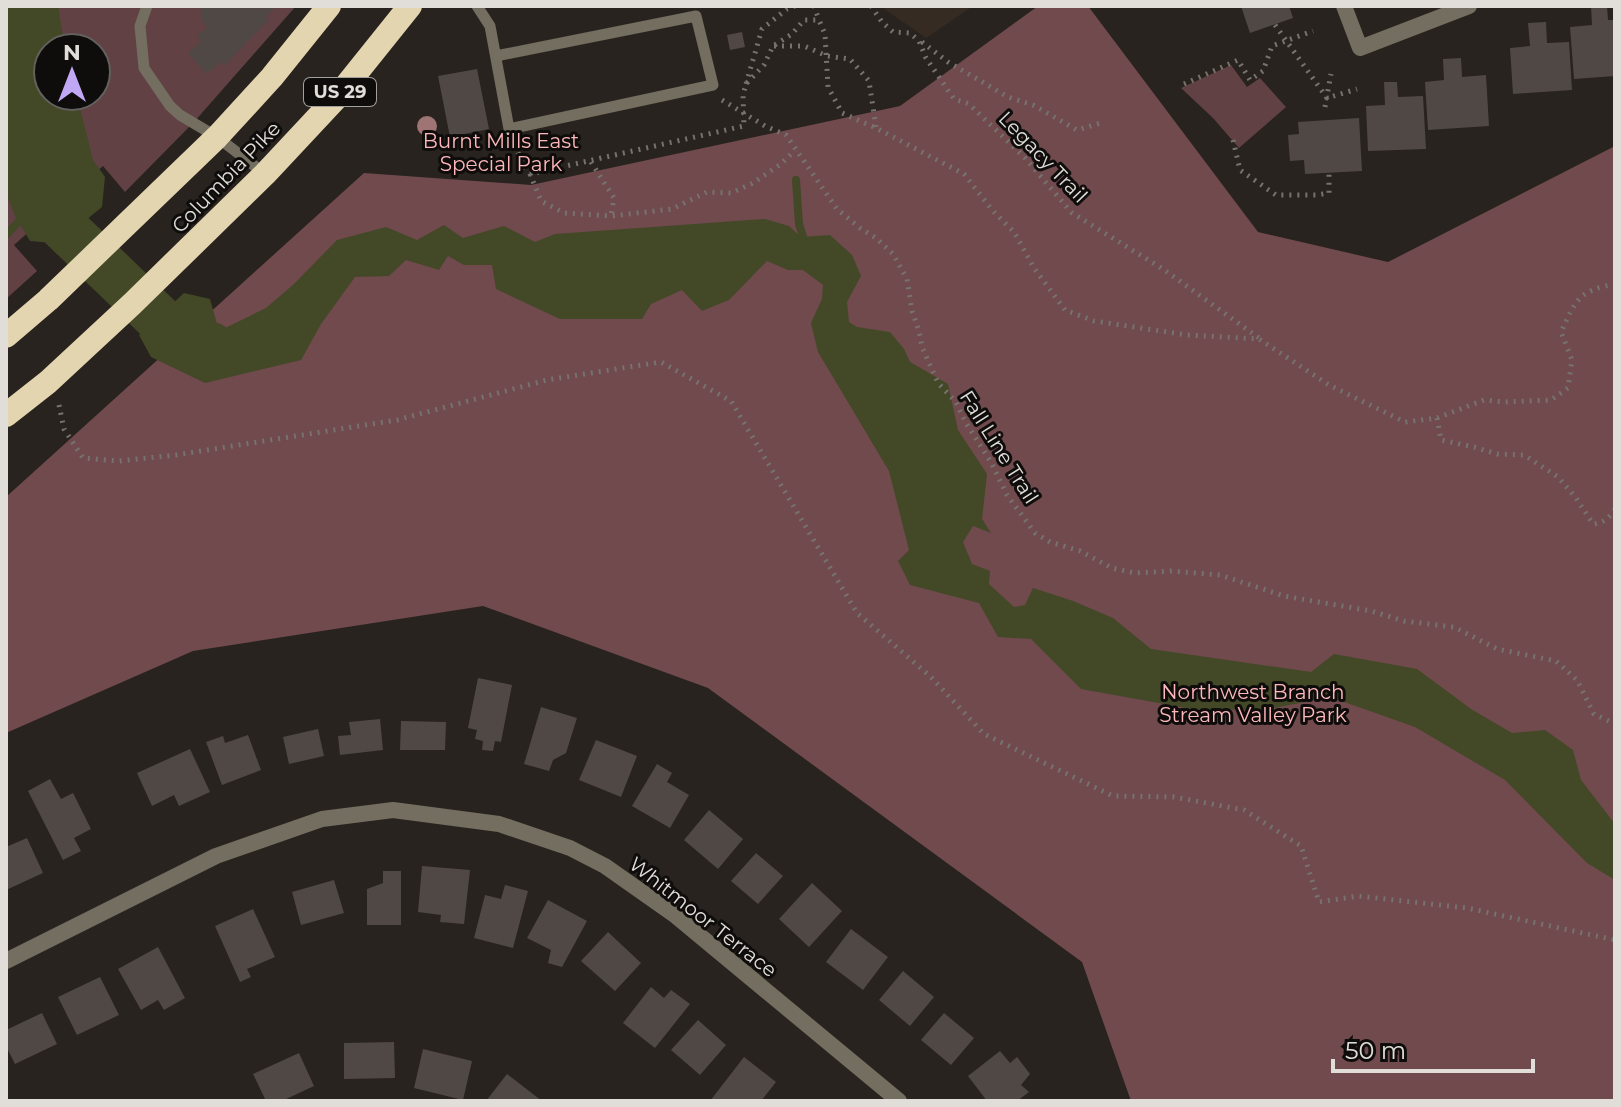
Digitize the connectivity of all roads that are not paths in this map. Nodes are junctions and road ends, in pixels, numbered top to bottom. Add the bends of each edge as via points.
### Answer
1 (147, 6) edge
2 (329, 6) edge
3 (410, 6) edge
4 (477, 6) edge
5 (1344, 6) edge
6 (1469, 6) edge
7 (496, 56) junction
8 (217, 137) junction
9 (265, 174) junction
10 (6, 336) edge
11 (6, 415) edge
12 (6, 961) edge
13 (899, 1101) edge

1 - 8 lane via 140,26 144,68 170,106
2 - 8 highway, Columbia Pike / US 29
3 - 9 highway, Columbia Pike / US 29 via 337,97
4 - 7 lane via 490,26
5 - 6 street via 1360,48
7 - 7 lane via 696,16 713,85 509,129
8 - 9 lane
8 - 10 highway, Columbia Pike / US 29
9 - 11 highway, Columbia Pike / US 29 via 169,270
12 - 13 street, Whitmoor Terrace via 216,856 322,819 393,810 499,824 605,866 664,908

